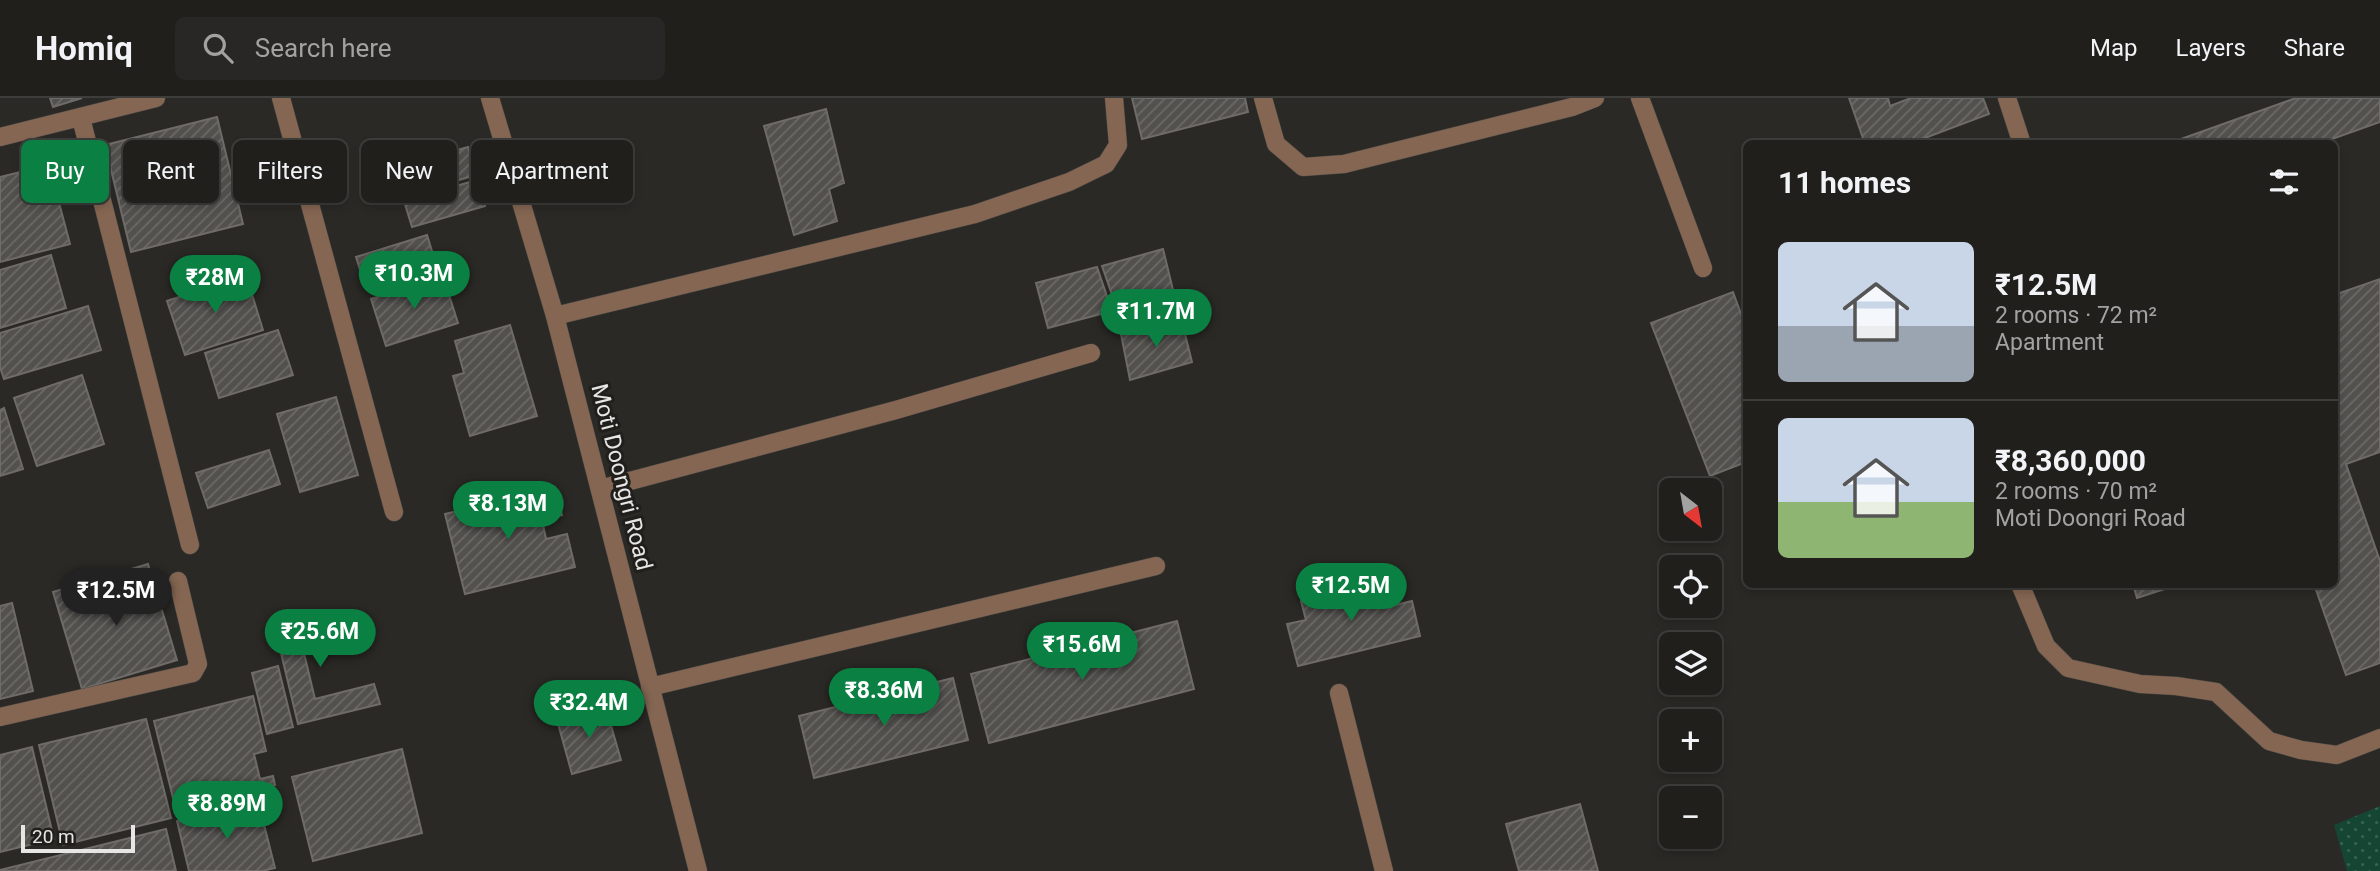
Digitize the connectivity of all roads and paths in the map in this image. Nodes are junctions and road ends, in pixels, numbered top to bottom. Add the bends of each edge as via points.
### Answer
1 (156, 98) edge
2 (281, 98) edge
3 (490, 98) edge
4 (1114, 98) edge
5 (1263, 98) edge
6 (1595, 98) edge
7 (1640, 98) edge
8 (2007, 98) edge
9 (1571, 102) edge
10 (81, 118) junction
11 (0, 137) edge
12 (2021, 140) edge
13 (1703, 268) dead end
14 (555, 316) junction
15 (1091, 354) dead end
16 (600, 489) junction
17 (394, 512) dead end
18 (190, 545) dead end
19 (1156, 566) dead end
20 (178, 581) dead end
21 (2022, 588) edge
22 (650, 687) junction
23 (1339, 693) dead end
24 (0, 717) edge
25 (2380, 738) edge
26 (698, 871) edge
27 (1384, 871) edge

1 - 10 street
2 - 17 street
3 - 14 street, Moti Doongri Road
4 - 14 street via 1118,145 1106,164 1069,182 975,214
5 - 9 street via 1276,144 1303,167 1343,164
6 - 9 street
7 - 13 street
8 - 12 street
10 - 11 street
10 - 18 street
14 - 16 street, Moti Doongri Road
15 - 16 street
16 - 22 street, Moti Doongri Road
19 - 22 street
20 - 24 street via 198,664 193,673
21 - 25 street via 2046,646 2068,668 2140,684 2216,692 2269,741 2301,750 2337,755
22 - 26 street, Moti Doongri Road
23 - 27 street

